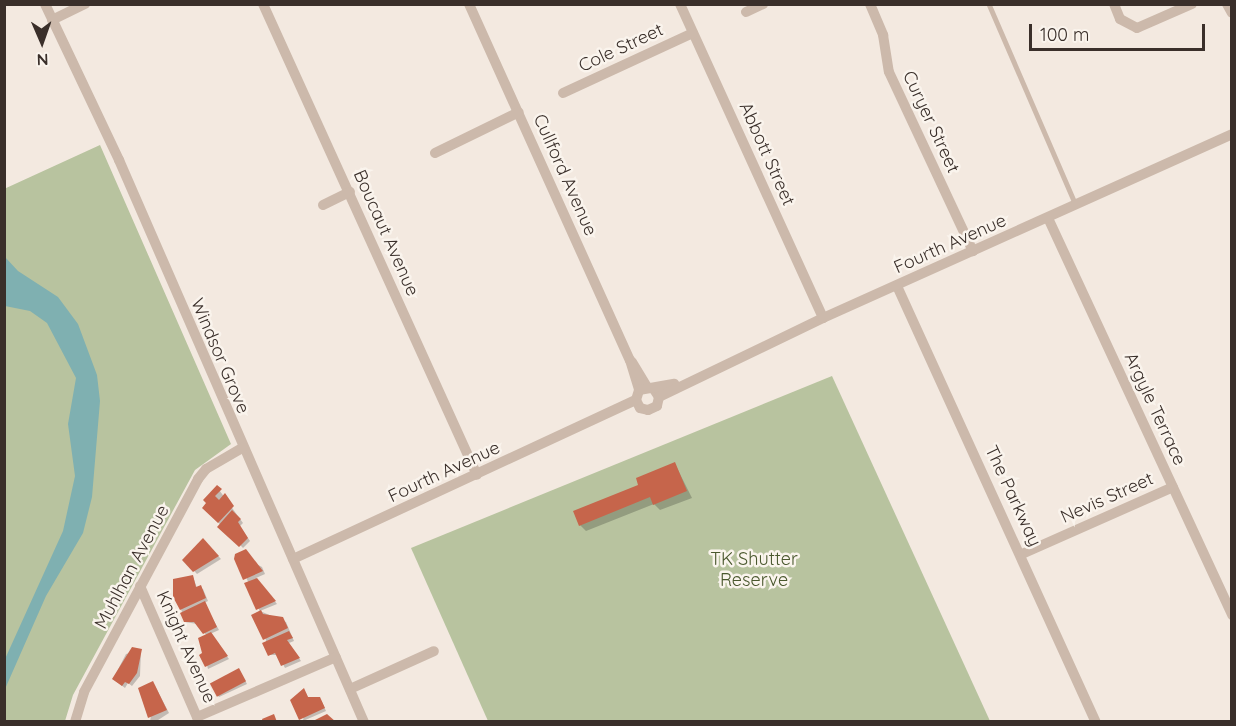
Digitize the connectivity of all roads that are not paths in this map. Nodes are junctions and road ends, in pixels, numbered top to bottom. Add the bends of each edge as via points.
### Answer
1 (45, 4) edge
2 (85, 4) edge
3 (264, 4) edge
4 (469, 4) edge
5 (680, 4) edge
6 (763, 4) edge
7 (870, 4) edge
8 (1113, 4) edge
9 (1192, 4) edge
10 (1227, 4) edge
11 (989, 5) edge
12 (746, 12) dead end
13 (1232, 13) edge
14 (52, 20) junction
15 (693, 33) junction
16 (563, 93) dead end
17 (519, 112) junction
18 (1232, 134) edge
19 (435, 153) dead end
20 (350, 192) junction
21 (322, 205) dead end
22 (1076, 205) junction
23 (1048, 218) junction
24 (973, 251) junction
25 (897, 286) junction
26 (823, 318) junction
27 (646, 395) junction
28 (242, 448) junction
29 (477, 475) junction
30 (1173, 487) junction
31 (1022, 554) junction
32 (293, 559) junction
33 (141, 586) junction
34 (1232, 615) edge
35 (434, 651) dead end
36 (336, 657) junction
37 (350, 689) junction
38 (75, 722) edge
39 (364, 722) edge
40 (1096, 722) edge

1 - 14 street, Windsor Grove
2 - 14 street
3 - 20 street, Boucaut Avenue
4 - 17 street, Cullford Avenue
5 - 15 street, Abbott Street
6 - 12 street
7 - 24 street, Curyer Street via 883,35 889,72
8 - 9 street via 1120,19 1137,28
10 - 13 street
11 - 22 lane
14 - 28 street, Windsor Grove via 118,160
15 - 16 street, Cole Street
15 - 26 street, Abbott Street
17 - 19 street
17 - 27 street, Cullford Avenue
18 - 22 street, Fourth Avenue
20 - 21 street
20 - 29 street, Boucaut Avenue
22 - 23 street, Fourth Avenue
23 - 24 street, Fourth Avenue
23 - 30 street, Argyle Terrace
24 - 25 street, Fourth Avenue
25 - 26 street, Fourth Avenue
25 - 31 street, The Parkway
26 - 27 street, Fourth Avenue
27 - 29 street, Fourth Avenue
28 - 32 street, Windsor Grove
28 - 33 street, Muhlhan Avenue via 198,478
29 - 32 street, Fourth Avenue
30 - 31 street, Nevis Street
30 - 34 street, Argyle Terrace
31 - 40 street, The Parkway
32 - 36 street, Windsor Grove
33 - 36 street, Knight Avenue via 197,717
33 - 38 street, Muhlhan Avenue via 84,692
35 - 37 street
36 - 37 street, Windsor Grove
37 - 39 street, Windsor Grove

